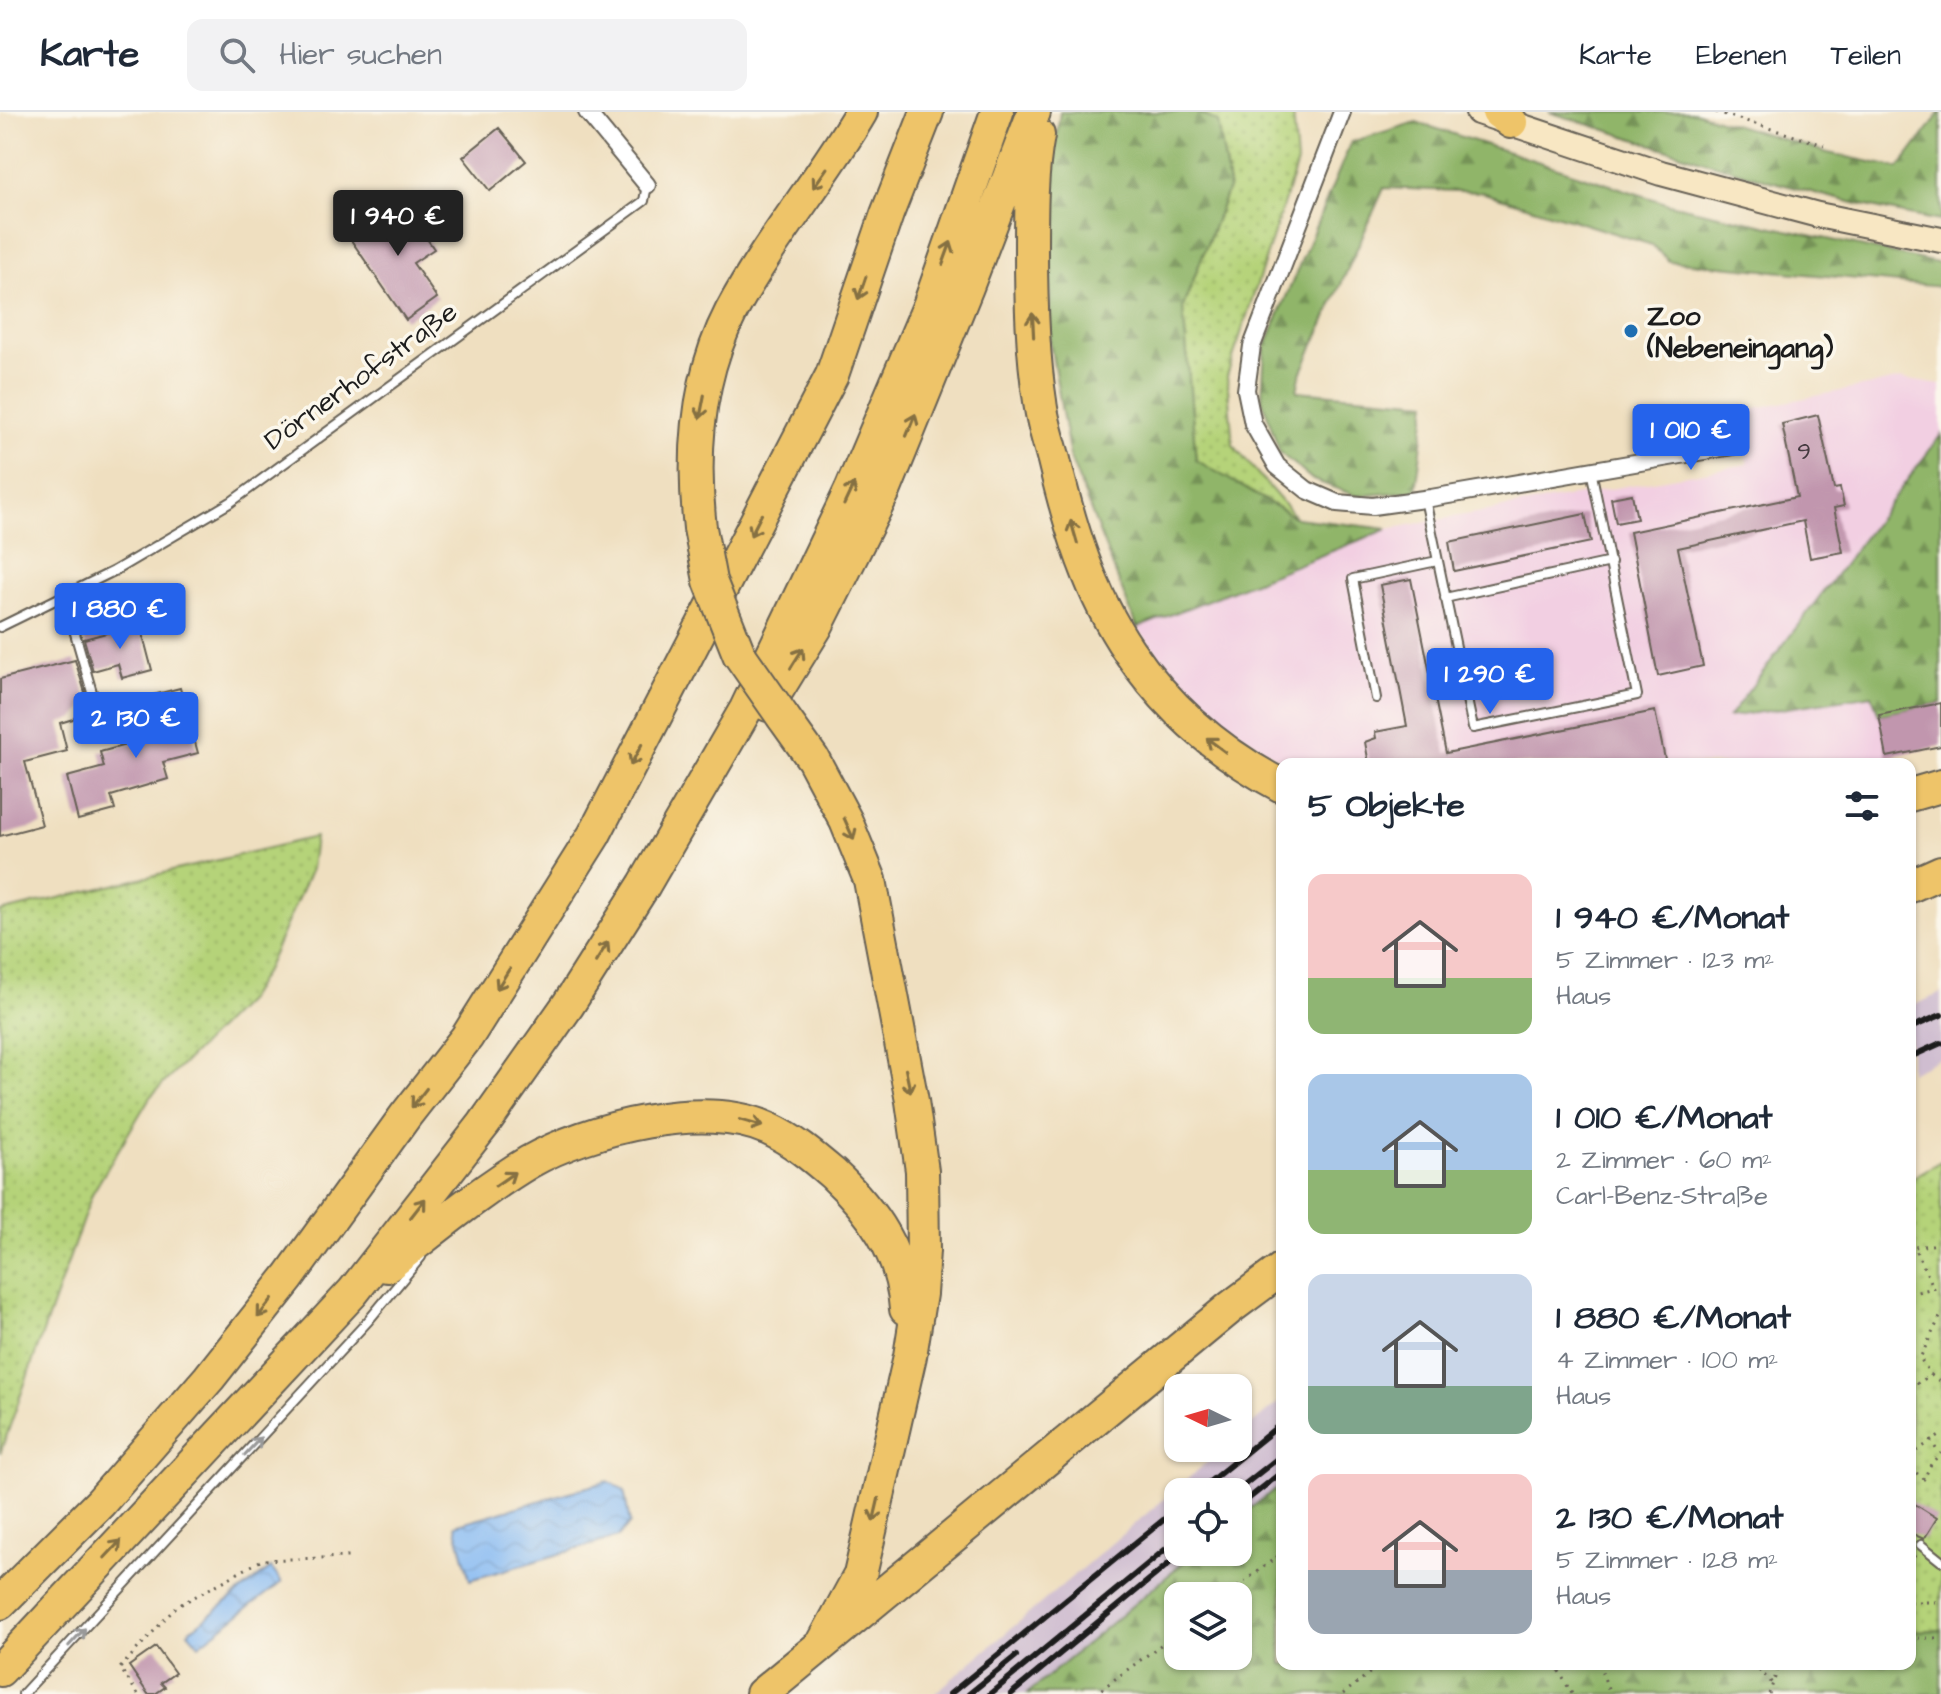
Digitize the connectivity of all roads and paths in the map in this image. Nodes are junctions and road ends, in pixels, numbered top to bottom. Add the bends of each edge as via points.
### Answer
1 (587, 112) edge
2 (861, 112) edge
3 (911, 112) edge
4 (927, 112) edge
5 (997, 112) edge
6 (1034, 112) edge
7 (1041, 112) edge
8 (1342, 112) edge
9 (1478, 112) edge
10 (1716, 112) edge
11 (1504, 117) edge
12 (1824, 145) dead end
13 (647, 185) joint
14 (887, 214) junction
15 (1941, 240) edge
16 (1733, 446) dead end
17 (1591, 470) junction
18 (1425, 499) junction
19 (1437, 561) junction
20 (1611, 562) junction
21 (64, 595) junction
22 (1445, 598) junction
23 (0, 627) edge
24 (1376, 698) dead end
25 (102, 727) dead end
26 (1276, 782) edge
27 (1941, 786) edge
28 (1916, 793) edge
29 (1941, 872) edge
30 (1916, 883) edge
31 (644, 885) junction
32 (1941, 895) edge
33 (1916, 905) edge
34 (458, 1213) junction
35 (1941, 1244) edge
36 (1916, 1247) edge
37 (1916, 1251) edge
38 (910, 1255) junction
39 (1276, 1273) edge
40 (1941, 1286) edge
41 (1934, 1288) junction
42 (353, 1292) junction
43 (1916, 1292) edge
44 (1276, 1297) edge
45 (1941, 1315) edge
46 (1931, 1375) junction
47 (1941, 1382) edge
48 (1916, 1384) edge
49 (1941, 1435) edge
50 (1931, 1440) junction
51 (1916, 1451) edge
52 (1940, 1454) edge
53 (1916, 1473) edge
54 (1921, 1545) dead end
55 (348, 1557) dead end
56 (1276, 1558) edge
57 (1941, 1561) edge
58 (1244, 1582) edge
59 (1916, 1602) edge
60 (1941, 1602) edge
61 (0, 1603) edge
62 (1916, 1638) edge
63 (1941, 1638) edge
64 (1164, 1642) edge
65 (823, 1643) junction
66 (0, 1670) edge
67 (1373, 1670) edge
68 (1558, 1670) edge
69 (1601, 1670) edge
70 (1759, 1670) edge
71 (1778, 1670) edge
72 (1773, 1684) junction
73 (23, 1694) edge
74 (138, 1694) edge
75 (762, 1694) edge
76 (795, 1694) edge
77 (1095, 1694) edge
78 (1343, 1694) edge
79 (1572, 1694) edge
80 (1610, 1694) edge
81 (1769, 1694) edge

1 - 13 street, Dörnerhofstraße
2 -> 38 highway, bridge via 729,315 710,369 698,428 695,482 710,581 739,654 783,717 817,754 870,880 922,1171
3 - 14 highway
4 - 14 highway
31 -> 5 highway via 746,709 851,490 929,306
31 -> 6 highway via 700,817 823,613 885,489
26 -> 7 highway via 1228,753 1164,697 1128,649 1081,555 1038,389 1031,212
8 - 18 street via 1252,346 1246,390 1253,424 1277,466 1307,490 1337,503 1373,506
9 - 11 main road
10 - 12 path
11 - 15 main road via 1675,177 1818,215
13 - 21 lane, Dörnerhofstraße via 644,201 231,502
14 -> 61 highway via 818,403 594,835 475,1023 209,1378 100,1503
16 - 17 street
17 - 18 street
17 - 20 lane
18 - 19 lane
19 - 22 lane
19 - 24 lane via 1353,579
20 - 22 lane
20 - 22 lane via 1637,695 1473,728
21 - 23 lane, Dörnerhofstraße
21 - 25 lane
27 - 28 highway
29 - 30 highway
42 -> 31 highway via 484,1124
32 - 33 highway
34 -> 38 highway via 531,1161 602,1132 701,1115 729,1117 767,1128 797,1145
34 - 42 highway
73 -> 34 lane via 368,1321
35 - 36 path
37 - 41 path
38 -> 65 highway via 916,1325 860,1575
39 - 65 highway
40 - 41 path
41 - 43 path
66 -> 42 highway
44 - 76 highway via 1011,1510
45 - 46 path via 1920,1358
46 - 47 path
46 - 48 path
49 - 50 path
50 - 51 path
50 - 52 path
52 - 53 path via 1924,1479
54 - 57 lane
55 - 74 path via 262,1560 176,1607 120,1668
56 - 58 path
59 - 60 path
62 - 63 path
64 - 77 path
65 - 75 highway
67 - 78 path
68 - 79 path
69 - 80 path
70 - 72 path
71 - 72 path
72 - 81 path

